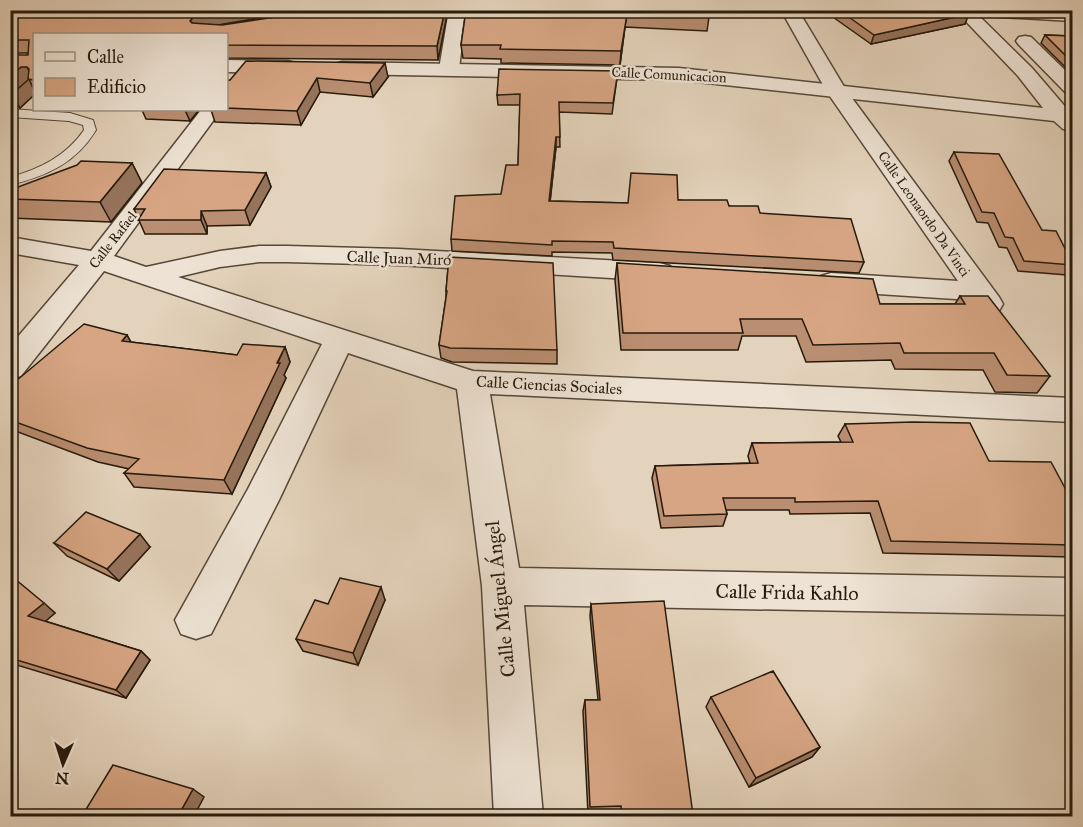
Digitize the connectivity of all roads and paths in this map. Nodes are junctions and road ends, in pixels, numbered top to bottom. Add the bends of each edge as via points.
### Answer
1 (458, 10) edge
2 (789, 10) edge
3 (965, 10) edge
4 (996, 12) edge
5 (1072, 16) edge
6 (448, 69) junction
7 (234, 72) edge
8 (1072, 88) edge
9 (837, 92) junction
10 (210, 111) edge
11 (17, 113) edge
12 (1069, 120) edge
13 (10, 125) edge
14 (10, 181) edge
15 (10, 245) edge
16 (98, 260) junction
17 (683, 273) edge
18 (145, 275) junction
19 (801, 280) edge
20 (979, 291) junction
21 (1000, 318) edge
22 (339, 340) junction
23 (10, 368) edge
24 (472, 382) junction
25 (1049, 383) edge
26 (1071, 410) edge
27 (502, 586) junction
28 (1072, 597) edge
29 (196, 620) dead end
30 (518, 816) edge

1 - 6 street
2 - 9 street, Calle Leonaordo Da Vinci
3 - 4 street
3 - 12 street
4 - 5 street
4 - 8 street
6 - 7 street, Calle Comunicacion
6 - 9 street, Calle Comunicacion via 679,74
9 - 12 street, Calle Comunicacion
9 - 20 street, Calle Leonaordo Da Vinci
10 - 16 street, Calle Rafael
11 - 13 lane
11 - 14 lane via 83,120 89,123 90,130 62,161
15 - 16 street, Calle Ciencias Sociales
16 - 18 street, Calle Ciencias Sociales
16 - 23 street, Calle Rafael
17 - 18 street, Calle Juan Miró via 399,256 259,254
18 - 22 street, Calle Ciencias Sociales
19 - 20 street
20 - 21 street, Calle Leonaordo Da Vinci
22 - 24 street, Calle Ciencias Sociales
22 - 29 street via 261,500
24 - 26 street, Calle Ciencias Sociales
24 - 27 street, Calle Miguel Ángel
25 - 26 street
27 - 28 street, Calle Frida Kahlo
27 - 30 street, Calle Miguel Ángel

